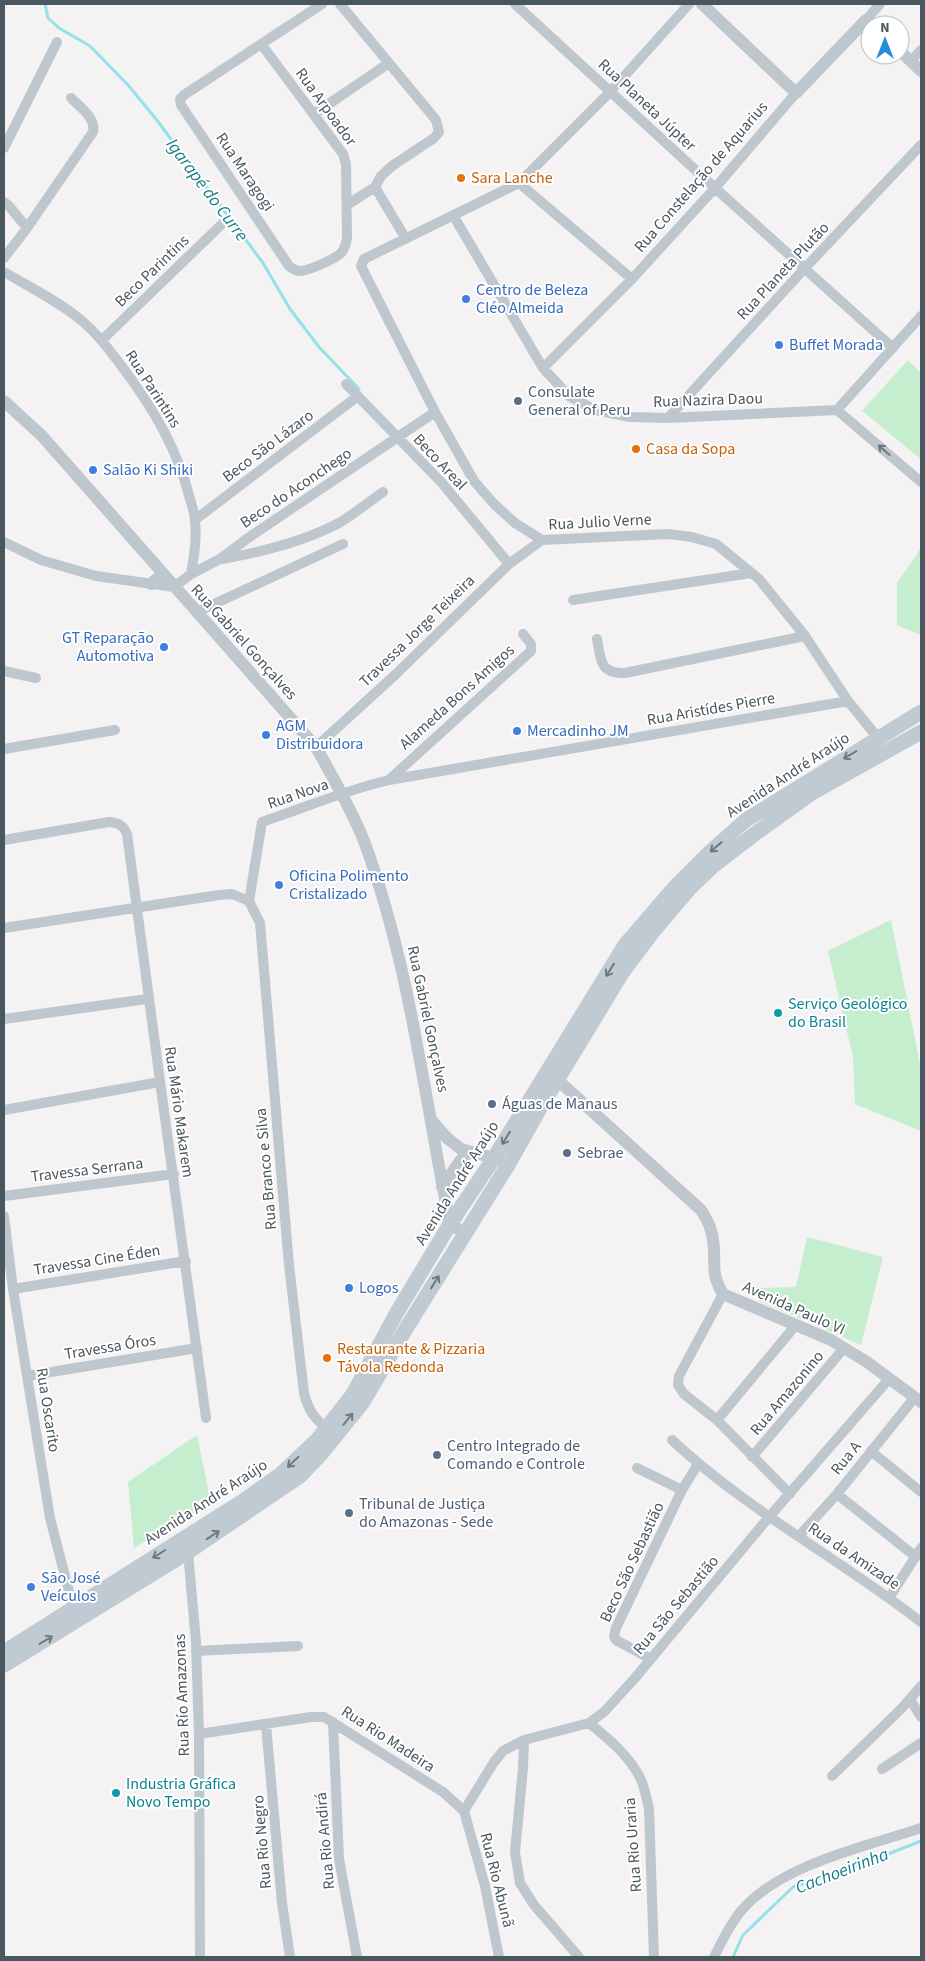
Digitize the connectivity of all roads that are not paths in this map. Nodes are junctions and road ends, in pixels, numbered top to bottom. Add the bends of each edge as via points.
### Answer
1 (322, 4) edge
2 (340, 4) edge
3 (515, 4) edge
4 (689, 4) edge
5 (702, 4) edge
6 (880, 4) edge
7 (873, 15) edge
8 (860, 31) edge
9 (57, 42) dead end
10 (262, 45) junction
11 (921, 50) edge
12 (911, 61) joint
13 (389, 63) junction
14 (921, 71) edge
15 (611, 91) junction
16 (796, 93) junction
17 (71, 98) dead end
18 (314, 114) junction
19 (921, 145) edge
20 (4, 148) edge
21 (519, 183) junction
22 (375, 187) junction
23 (715, 188) junction
24 (4, 202) edge
25 (347, 206) junction
26 (453, 215) junction
27 (222, 224) dead end
28 (26, 228) junction
29 (406, 238) junction
30 (4, 258) edge
31 (289, 266) joint
32 (805, 268) junction
33 (4, 272) edge
34 (632, 279) junction
35 (921, 316) edge
36 (102, 340) junction
37 (893, 348) junction
38 (543, 368) junction
39 (346, 384) dead end
40 (358, 396) junction
41 (4, 401) edge
42 (837, 410) junction
43 (435, 412) junction
44 (668, 418) junction
45 (397, 438) junction
46 (921, 482) edge
47 (383, 492) dead end
48 (196, 519) junction
49 (542, 540) junction
50 (4, 542) edge
51 (343, 544) dead end
52 (220, 559) junction
53 (509, 564) junction
54 (751, 573) junction
55 (162, 574) junction
56 (191, 574) junction
57 (151, 584) junction
58 (174, 587) junction
59 (573, 600) dead end
60 (197, 612) junction
61 (522, 634) dead end
62 (805, 636) junction
63 (597, 639) dead end
64 (4, 672) edge
65 (36, 678) dead end
66 (848, 701) junction
67 (921, 712) edge
68 (115, 730) dead end
69 (921, 732) edge
70 (878, 738) junction
71 (316, 747) junction
72 (4, 749) edge
73 (389, 780) junction
74 (343, 794) junction
75 (4, 840) edge
76 (249, 901) junction
77 (137, 909) junction
78 (4, 928) edge
79 (147, 999) junction
80 (4, 1019) edge
81 (553, 1075) junction
82 (160, 1082) junction
83 (4, 1110) edge
84 (432, 1121) junction
85 (469, 1152) junction
86 (494, 1158) junction
87 (508, 1165) junction
88 (174, 1174) junction
89 (442, 1187) junction
90 (4, 1196) edge
91 (4, 1216) edge
92 (450, 1224) junction
93 (465, 1233) junction
94 (186, 1261) junction
95 (13, 1289) junction
96 (723, 1294) junction
97 (795, 1326) junction
98 (197, 1348) junction
99 (844, 1348) junction
100 (27, 1376) junction
101 (889, 1379) junction
102 (918, 1400) edge
103 (206, 1418) dead end
104 (717, 1420) junction
105 (328, 1428) junction
106 (672, 1440) dead end
107 (871, 1451) junction
108 (752, 1457) junction
109 (698, 1464) junction
110 (637, 1468) dead end
111 (682, 1490) junction
112 (921, 1492) edge
113 (790, 1494) junction
114 (836, 1494) junction
115 (769, 1517) junction
116 (799, 1536) junction
117 (188, 1552) junction
118 (919, 1552) edge
119 (889, 1598) junction
120 (72, 1607) junction
121 (921, 1622) edge
122 (298, 1646) dead end
123 (196, 1651) junction
124 (4, 1652) edge
125 (650, 1659) junction
126 (4, 1665) edge
127 (921, 1686) edge
128 (910, 1699) junction
129 (921, 1717) edge
130 (333, 1722) junction
131 (589, 1723) junction
132 (266, 1724) junction
133 (199, 1734) junction
134 (524, 1740) junction
135 (921, 1743) edge
136 (882, 1769) dead end
137 (832, 1776) dead end
138 (464, 1810) junction
139 (921, 1828) edge
140 (200, 1957) edge
141 (290, 1957) edge
142 (357, 1957) edge
143 (499, 1957) edge
144 (579, 1957) edge
145 (654, 1957) edge
146 (714, 1957) edge

1 - 10 street
2 - 13 street
3 - 15 street, Rua Planeta Júpter
4 - 15 street
5 - 16 street
6 - 7 street, Rua Constelação de Aquarius
8 - 16 street, Rua Constelação de Aquarius
9 - 20 street
10 - 18 street, Rua Arpoador
10 - 31 street, Rua Maragogi via 180,99
11 - 12 street
12 - 14 street
13 - 18 street
13 - 22 street via 436,120 439,132 392,166
15 - 21 street
15 - 23 street, Rua Planeta Júpter
16 - 23 street, Rua Constelação de Aquarius
17 - 28 street via 92,120 92,132
18 - 25 street, Rua Arpoador via 343,154 348,177
19 - 32 street, Rua Planeta Plutão
21 - 26 street
21 - 34 street
22 - 25 street
22 - 29 street
23 - 32 street, Rua Planeta Júpter
23 - 34 street, Rua Constelação de Aquarius
24 - 28 street
25 - 31 street, Rua Arpoador via 347,238 340,254 300,272
26 - 29 street
26 - 38 street, Rua Nazira Daou
27 - 36 street, Beco Parintins
28 - 30 street
29 - 43 street, Rua Julio Verne via 364,259 362,270
32 - 37 street, Rua Planeta Júpter
32 - 44 street, Rua Planeta Plutão
33 - 36 street, Rua Parintins via 53,300
34 - 38 street, Rua Constelação de Aquarius
35 - 37 street
36 - 48 street, Rua Parintins via 138,388 170,443
37 - 42 street
38 - 44 street, Rua Nazira Daou via 568,396 595,410 630,417
39 - 40 street, Beco Areal
40 - 45 street, Beco Areal
40 - 48 street, Beco São Lázaro
41 - 55 street, Rua Gabriel Gonçalves via 42,436
42 - 44 street, Rua Nazira Daou
46 -> 42 street
43 - 45 street, Beco do Aconchego
43 - 49 street, Rua Julio Verne via 474,481 515,523
45 - 52 street, Beco do Aconchego
45 - 53 street, Beco Areal via 442,483
47 - 52 street via 341,522 321,531 258,552
48 - 56 street, Rua Parintins
49 - 53 street, Travessa Jorge Teixeira
49 - 54 street, Rua Julio Verne via 668,534 692,537 716,544
50 - 57 street via 41,560 96,576
51 - 60 street
52 - 56 street, Beco do Aconchego
53 - 71 street, Travessa Jorge Teixeira
54 - 59 street
54 - 62 street, Rua Julio Verne
55 - 57 street
55 - 58 street, Rua Gabriel Gonçalves
56 - 58 street, Beco do Aconchego
57 - 58 street
58 - 60 street, Rua Gabriel Gonçalves
60 - 71 street, Rua Gabriel Gonçalves
61 - 73 street, Alameda Bons Amigos via 531,644 531,651
62 - 63 street via 625,673 615,673 602,665
62 - 66 street, Rua Julio Verne
64 - 65 street
66 - 70 street, Rua Julio Verne
66 - 73 street, Rua Aristídes Pierre
67 - 70 main road, Avenida André Araújo
68 - 72 street
69 - 81 main road, Avenida André Araújo via 812,793 713,866 652,933
70 -> 81 main road, Avenida André Araújo via 746,820 675,887 625,945
71 - 74 street, Rua Gabriel Gonçalves
73 - 74 street, Rua Aristídes Pierre via 356,787
74 - 76 street, Rua Nova via 262,822
74 - 84 street, Rua Gabriel Gonçalves via 363,840 399,954
75 - 77 street, Rua Mário Makarem via 118,822 127,834
76 - 77 street via 232,894
76 - 105 street, Rua Branco e Silva via 260,923 289,1265 304,1393 310,1412
77 - 78 street
77 - 79 street, Rua Mário Makarem
79 - 80 street
79 - 82 street, Rua Mário Makarem
81 -> 86 main road, Avenida André Araújo
81 - 87 main road, Avenida André Araújo
81 - 96 street, Avenida Paulo VI via 701,1210 713,1240 716,1281
82 - 83 street
82 - 88 street, Rua Mário Makarem
84 - 85 street via 447,1138
84 - 89 street, Rua Gabriel Gonçalves
85 - 86 street
85 - 89 street
86 - 87 street
86 - 92 main road, Avenida André Araújo
87 - 93 main road, Avenida André Araújo
88 - 90 street, Travessa Serrana
88 - 94 street, Rua Mário Makarem
89 - 92 street, Rua Gabriel Gonçalves
91 - 95 street, Rua Oscarito
92 - 93 street
92 - 105 main road, Avenida André Araújo via 353,1394
117 -> 93 main road, Avenida André Araújo via 300,1476 321,1454 363,1402
94 - 95 street, Travessa Cine Éden
94 - 98 street, Rua Mário Makarem
95 - 100 street, Rua Oscarito
96 - 97 street, Avenida Paulo VI
96 - 104 street via 679,1376 678,1385 684,1394
97 - 99 street, Avenida Paulo VI
97 - 104 street
98 - 100 street, Travessa Óros
98 - 103 street, Rua Mário Makarem
99 - 101 street, Avenida Paulo VI
99 - 108 street, Rua Amazonino
100 - 120 street, Rua Oscarito via 50,1518
101 - 102 street, Avenida Paulo VI
101 - 113 street, Rua São Sebastião
102 - 107 street, Rua A
104 - 108 street
105 -> 120 main road, Avenida André Araújo via 281,1474 243,1501
106 - 109 street
107 - 112 street
107 - 114 street, Rua A
108 - 113 street
109 - 111 street, Beco São Sebastião
109 - 115 street
110 - 111 street
111 - 125 street, Beco São Sebastião via 615,1632 616,1640
113 - 115 street, Rua São Sebastião
114 - 116 street, Rua A
114 - 118 street
115 - 116 street, Rua da Amizade
115 - 125 street, Rua São Sebastião
116 - 119 street, Rua da Amizade
117 - 123 street, Rua Río Amazonas
126 -> 117 main road, Avenida André Araújo
118 - 119 street
119 - 121 street, Rua da Amizade
120 - 124 main road, Avenida André Araújo
122 - 123 street
123 - 133 street, Rua Río Amazonas
125 - 131 street, Rua São Sebastião via 604,1712
127 - 128 street
128 - 129 street
128 - 137 street
130 - 132 street, Rua Rio Madeira via 320,1716
130 - 138 street, Rua Rio Madeira via 443,1792
130 - 142 street, Rua Rio Andirá via 339,1858
131 - 134 street, Rua São Sebastião
131 - 145 street, Rua Rio Uraria via 629,1762 646,1794
132 - 133 street, Rua Rio Madeira
132 - 141 street, Rua Rio Negro
133 - 140 street, Rua Río Amazonas
134 - 138 street, Rua São Sebastião via 503,1752 494,1762
134 - 144 street via 515,1852 520,1883 534,1905
135 - 136 street
138 - 143 street, Rua Rio Abunã via 485,1886
139 - 146 street via 798,1870 761,1892 734,1920

